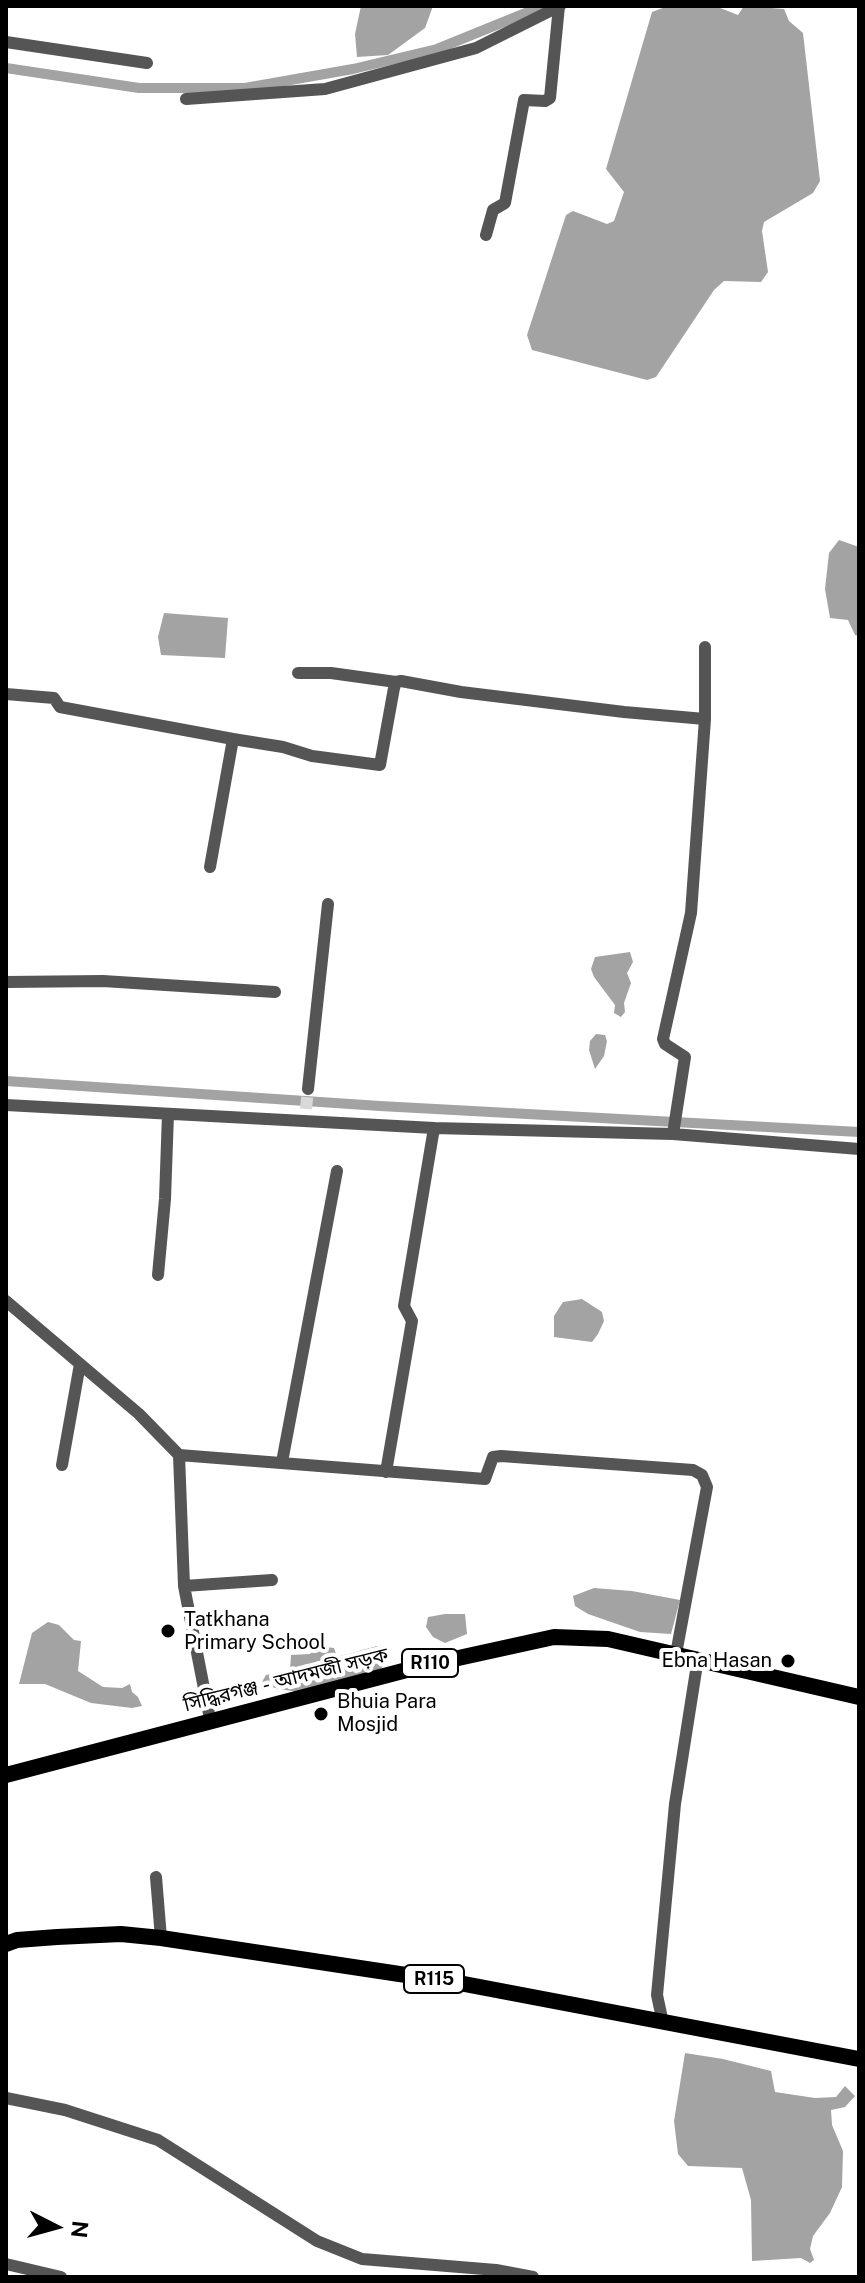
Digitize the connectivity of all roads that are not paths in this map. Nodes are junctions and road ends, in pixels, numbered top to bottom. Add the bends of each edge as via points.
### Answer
1 (560, 6) edge
2 (6, 42) edge
3 (147, 63) dead end
4 (186, 99) dead end
5 (486, 235) dead end
6 (705, 647) dead end
7 (298, 673) dead end
8 (396, 682) junction
9 (6, 694) edge
10 (705, 719) junction
11 (233, 739) junction
12 (210, 867) dead end
13 (328, 904) dead end
14 (6, 982) edge
15 (275, 992) dead end
16 (308, 1089) tunnel mouth
17 (6, 1105) edge
18 (168, 1114) junction
19 (434, 1128) junction
20 (674, 1130) junction
21 (859, 1149) edge
22 (337, 1171) dead end
23 (158, 1275) dead end
24 (6, 1301) edge
25 (80, 1364) junction
26 (179, 1455) junction
27 (282, 1462) junction
28 (62, 1465) dead end
29 (386, 1472) junction
30 (272, 1580) dead end
31 (184, 1586) junction
32 (676, 1654) junction
33 (698, 1658) junction
34 (859, 1697) edge
35 (210, 1719) junction
36 (6, 1775) edge
37 (156, 1877) dead end
38 (161, 1938) junction
39 (6, 1944) edge
40 (663, 2023) junction
41 (859, 2059) edge
42 (6, 2098) edge
43 (6, 2264) edge
44 (61, 2277) edge
45 (533, 2277) edge

1 - 4 street via 476,48 325,89
1 - 5 street via 550,98 524,100 505,203 493,210
2 - 3 street
6 - 10 street
7 - 8 street
8 - 10 street
8 - 11 street via 380,765
9 - 11 street via 54,698 60,707
10 - 20 street via 691,913 663,1039 685,1057
11 - 12 street
13 - 16 street
14 - 15 street via 103,981
17 - 18 street
18 - 19 street via 306,1114
18 - 23 street
19 - 20 street
19 - 29 street via 404,1306 412,1321
20 - 21 street
22 - 27 street
24 - 25 street
25 - 26 street
25 - 28 street
26 - 27 street
26 - 31 street
27 - 29 street
29 - 32 street via 485,1479 493,1457 501,1456 693,1470 702,1475 707,1487
30 - 31 street
31 - 35 street
32 - 33 main road, সিদ্ধিরগঞ্জ - আদমজী সড়ক / R110
32 - 35 main road, সিদ্ধিরগঞ্জ - আদমজী সড়ক / R110 via 608,1639 554,1637
33 - 34 main road, সিদ্ধিরগঞ্জ - আদমজী সড়ক / R110
33 - 40 street via 673,1820 657,1995
35 - 36 main road, সিদ্ধিরগঞ্জ - আদমজী সড়ক / R110
37 - 38 street
38 - 39 main road, R115 via 121,1934
38 - 40 main road, R115 via 459,1983
40 - 41 main road, R115
42 - 45 street via 65,2110 158,2140 317,2241 362,2259
43 - 44 street

